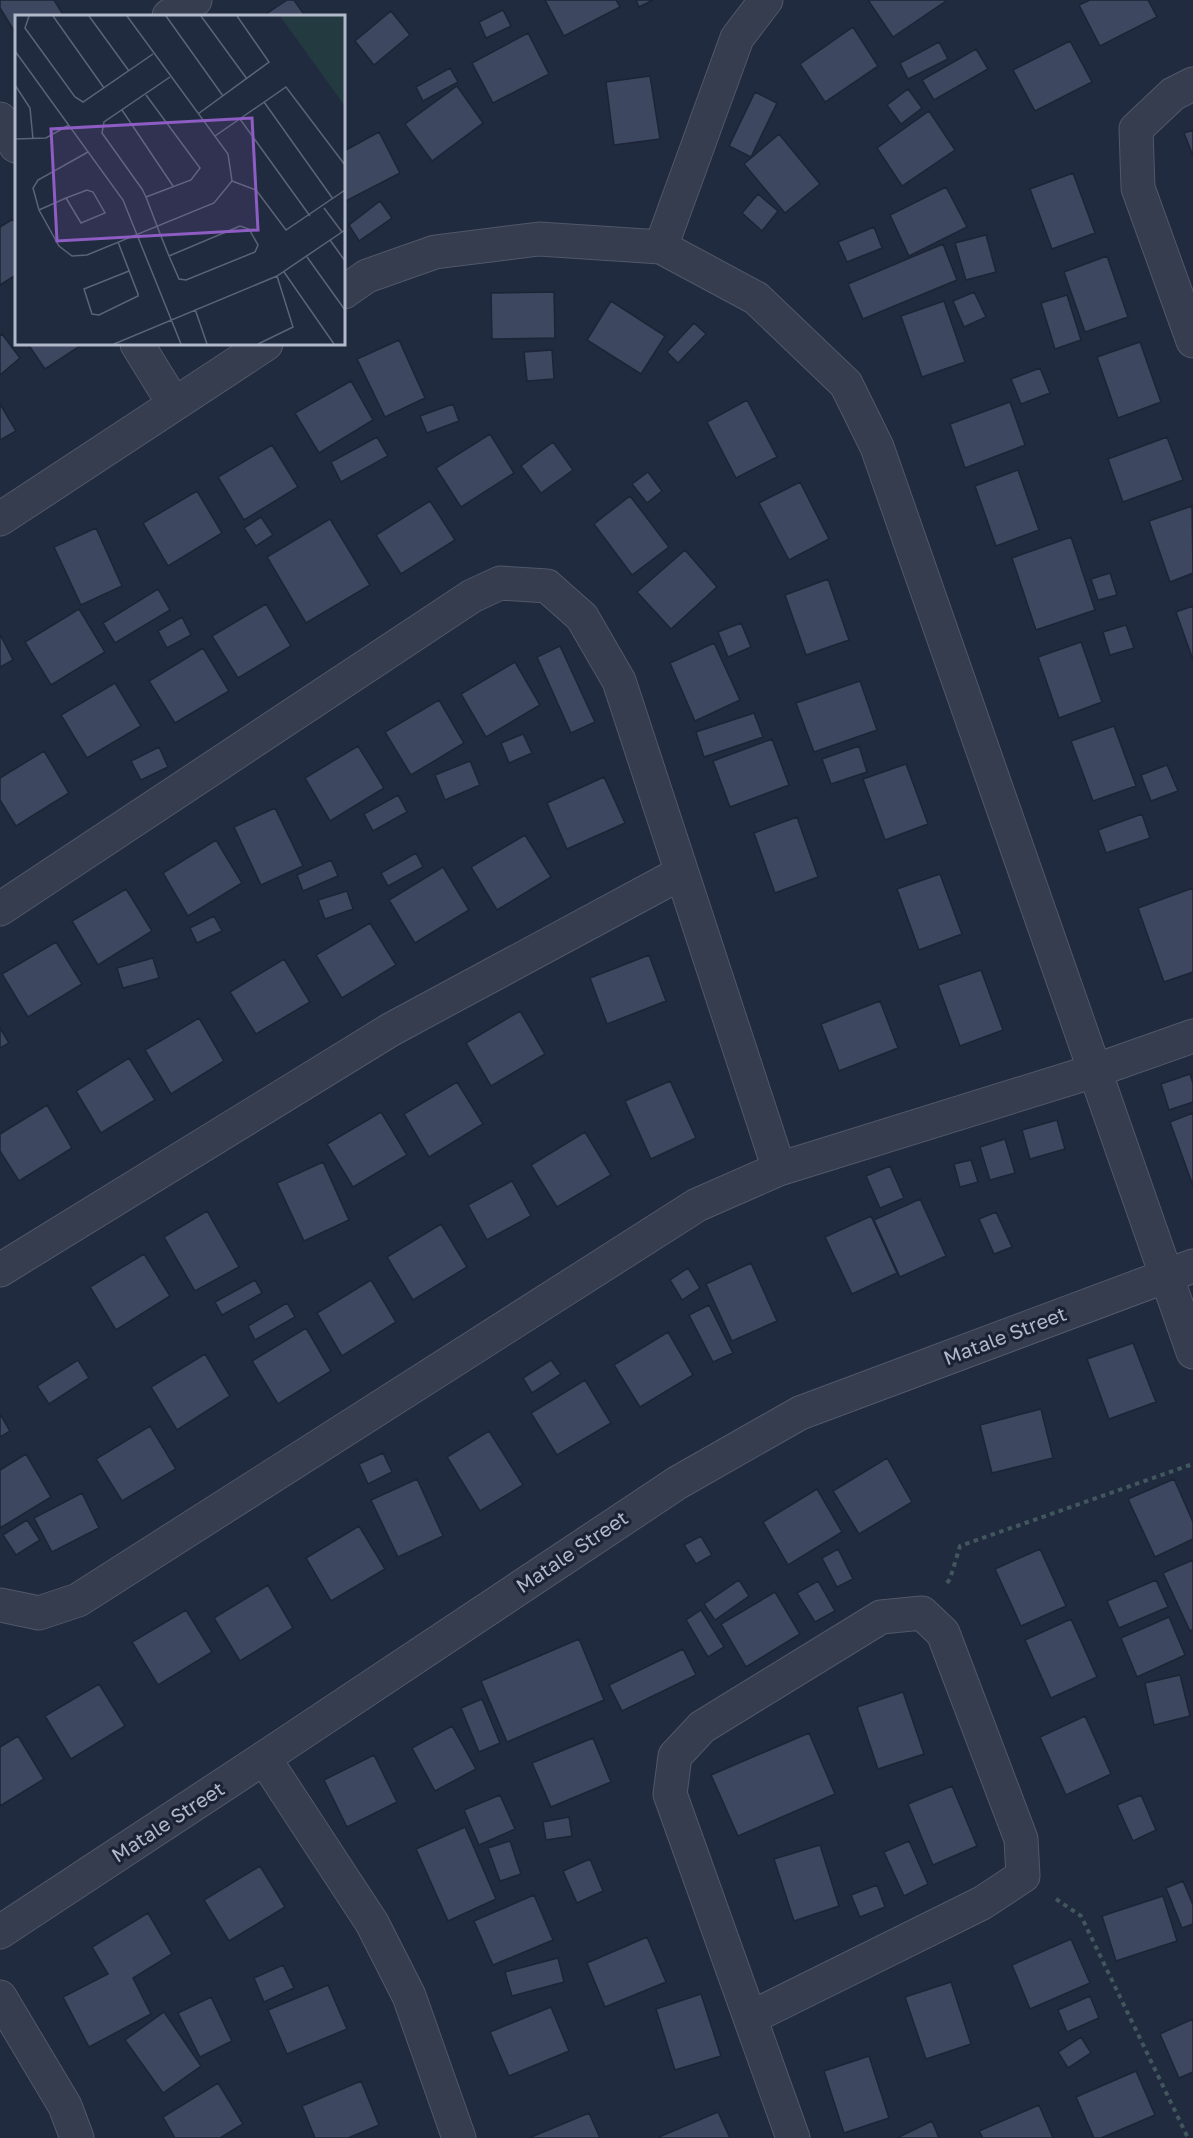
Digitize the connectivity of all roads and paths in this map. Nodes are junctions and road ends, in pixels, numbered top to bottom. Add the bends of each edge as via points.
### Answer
1 (195, 0) edge
2 (766, 0) edge
3 (171, 15) edge
4 (1193, 84) edge
5 (661, 247) junction
6 (345, 291) edge
7 (1193, 341) edge
8 (138, 345) edge
9 (264, 345) edge
10 (174, 404) junction
11 (0, 519) edge
12 (681, 873) junction
13 (0, 909) edge
14 (1193, 1036) edge
15 (1094, 1071) junction
16 (779, 1169) junction
17 (0, 1270) edge
18 (1180, 1270) edge
19 (1193, 1352) edge
20 (1193, 1464) edge
21 (0, 1605) edge
22 (922, 1613) junction
23 (264, 1758) junction
24 (1023, 1876) junction
25 (0, 1932) edge
26 (0, 1997) edge
27 (750, 2018) junction
28 (77, 2138) edge
29 (459, 2138) edge
30 (793, 2138) edge
31 (1188, 2138) edge

1 - 3 street
2 - 5 street via 737,38
4 - 7 street via 1173,94 1136,129 1138,188
5 - 6 street via 539,239 435,252 367,276
5 - 15 street via 756,297 846,384 877,447
8 - 10 street
9 - 10 street
10 - 11 street
12 - 13 street via 619,681 582,617 546,586 500,583 462,602
12 - 16 street
12 - 17 street via 390,1030
14 - 15 street
15 - 16 street
15 - 18 street
16 - 21 street via 697,1204 78,1600 39,1613
18 - 19 street
18 - 23 street, Matale Street via 800,1413 676,1483
20 - 22 path via 960,1546 950,1579
22 - 24 street via 943,1633 1021,1839
22 - 27 street via 881,1617 702,1727 675,1756 670,1794
23 - 25 street, Matale Street
23 - 29 street via 372,1923 410,1996
24 - 27 street via 982,1903
24 - 31 path via 1081,1916
26 - 28 street via 65,2106
27 - 30 street

